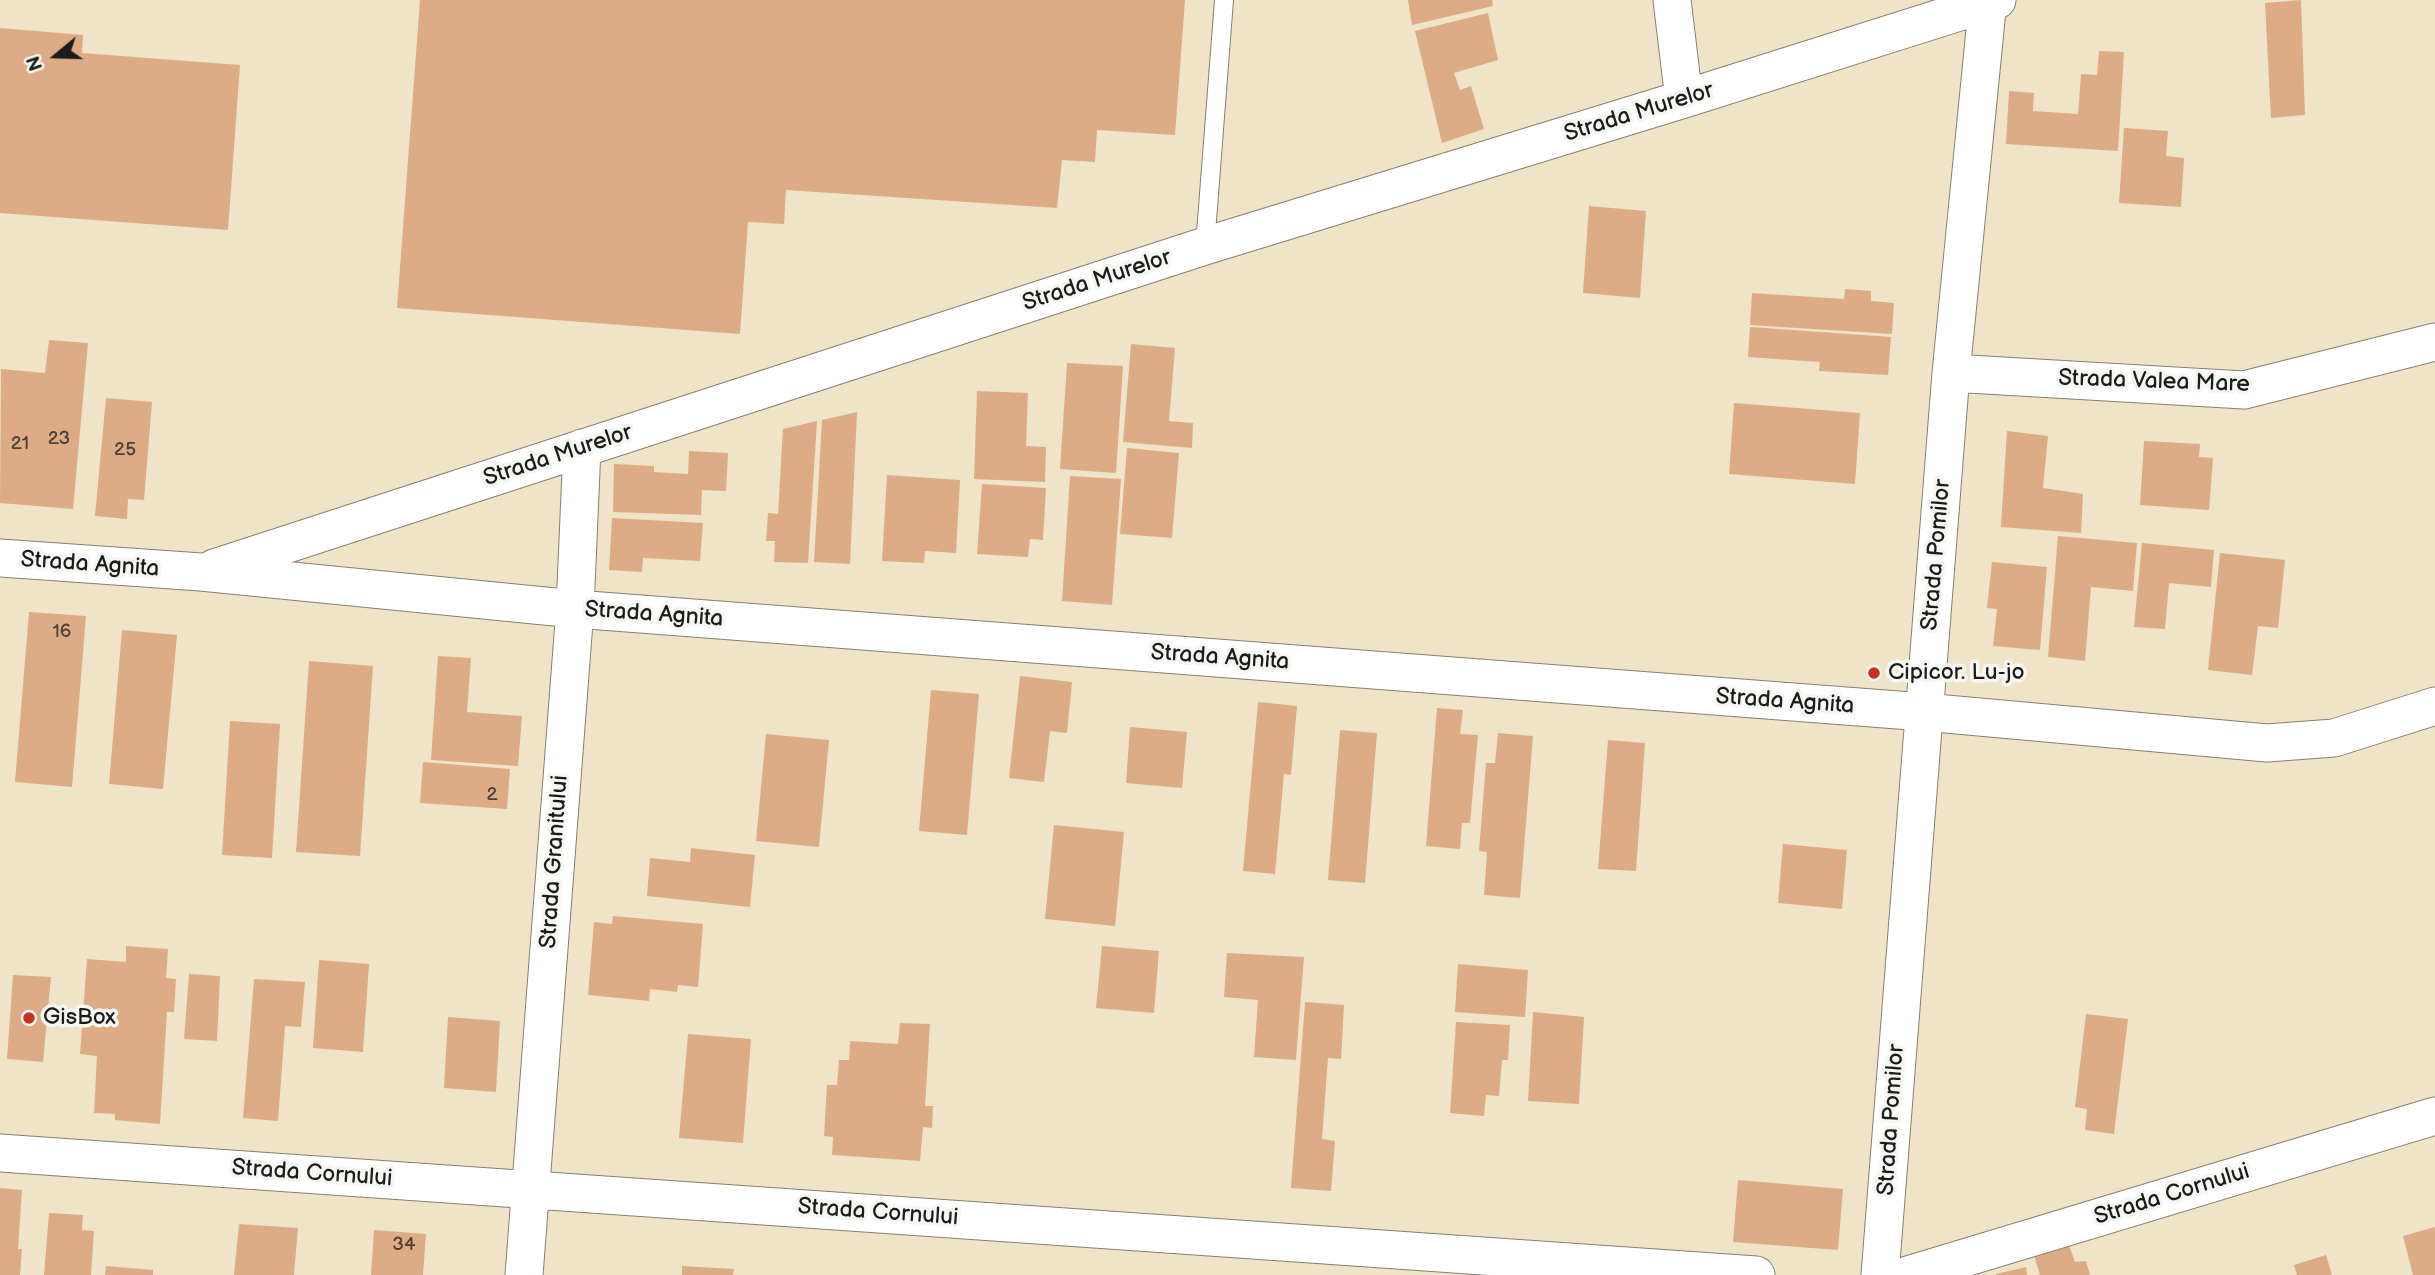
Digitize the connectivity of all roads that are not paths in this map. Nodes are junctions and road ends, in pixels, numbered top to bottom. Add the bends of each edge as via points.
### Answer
1 (1224, 0) edge
2 (1672, 0) edge
3 (1991, 1) edge
4 (1684, 99) junction
5 (1205, 246) junction
6 (2435, 342) edge
7 (1951, 373) junction
8 (582, 448) junction
9 (0, 558) edge
10 (201, 572) junction
11 (575, 609) junction
12 (2435, 706) edge
13 (1924, 712) junction
14 (2435, 1116) edge
15 (0, 1153) edge
16 (530, 1189) junction
17 (524, 1275) edge
18 (1756, 1275) edge
19 (1880, 1275) edge
20 (1908, 1275) edge

1 - 5 lane
2 - 4 street
3 - 4 street, Strada Murelor
3 - 7 street, Strada Pomilor
4 - 5 street, Strada Murelor
5 - 8 street, Strada Murelor
6 - 7 street, Strada Valea Mare via 2244,390
7 - 13 street, Strada Pomilor
8 - 10 street, Strada Murelor
8 - 11 street, Strada Granitului
9 - 10 street, Strada Agnita
10 - 11 street, Strada Agnita
11 - 13 street, Strada Agnita
11 - 16 street, Strada Granitului
12 - 13 street, Strada Agnita via 2334,738 2267,743
13 - 19 street, Strada Pomilor
14 - 20 street, Strada Cornului
15 - 16 street, Strada Cornului
16 - 17 street, Strada Granitului
16 - 18 street, Strada Cornului

